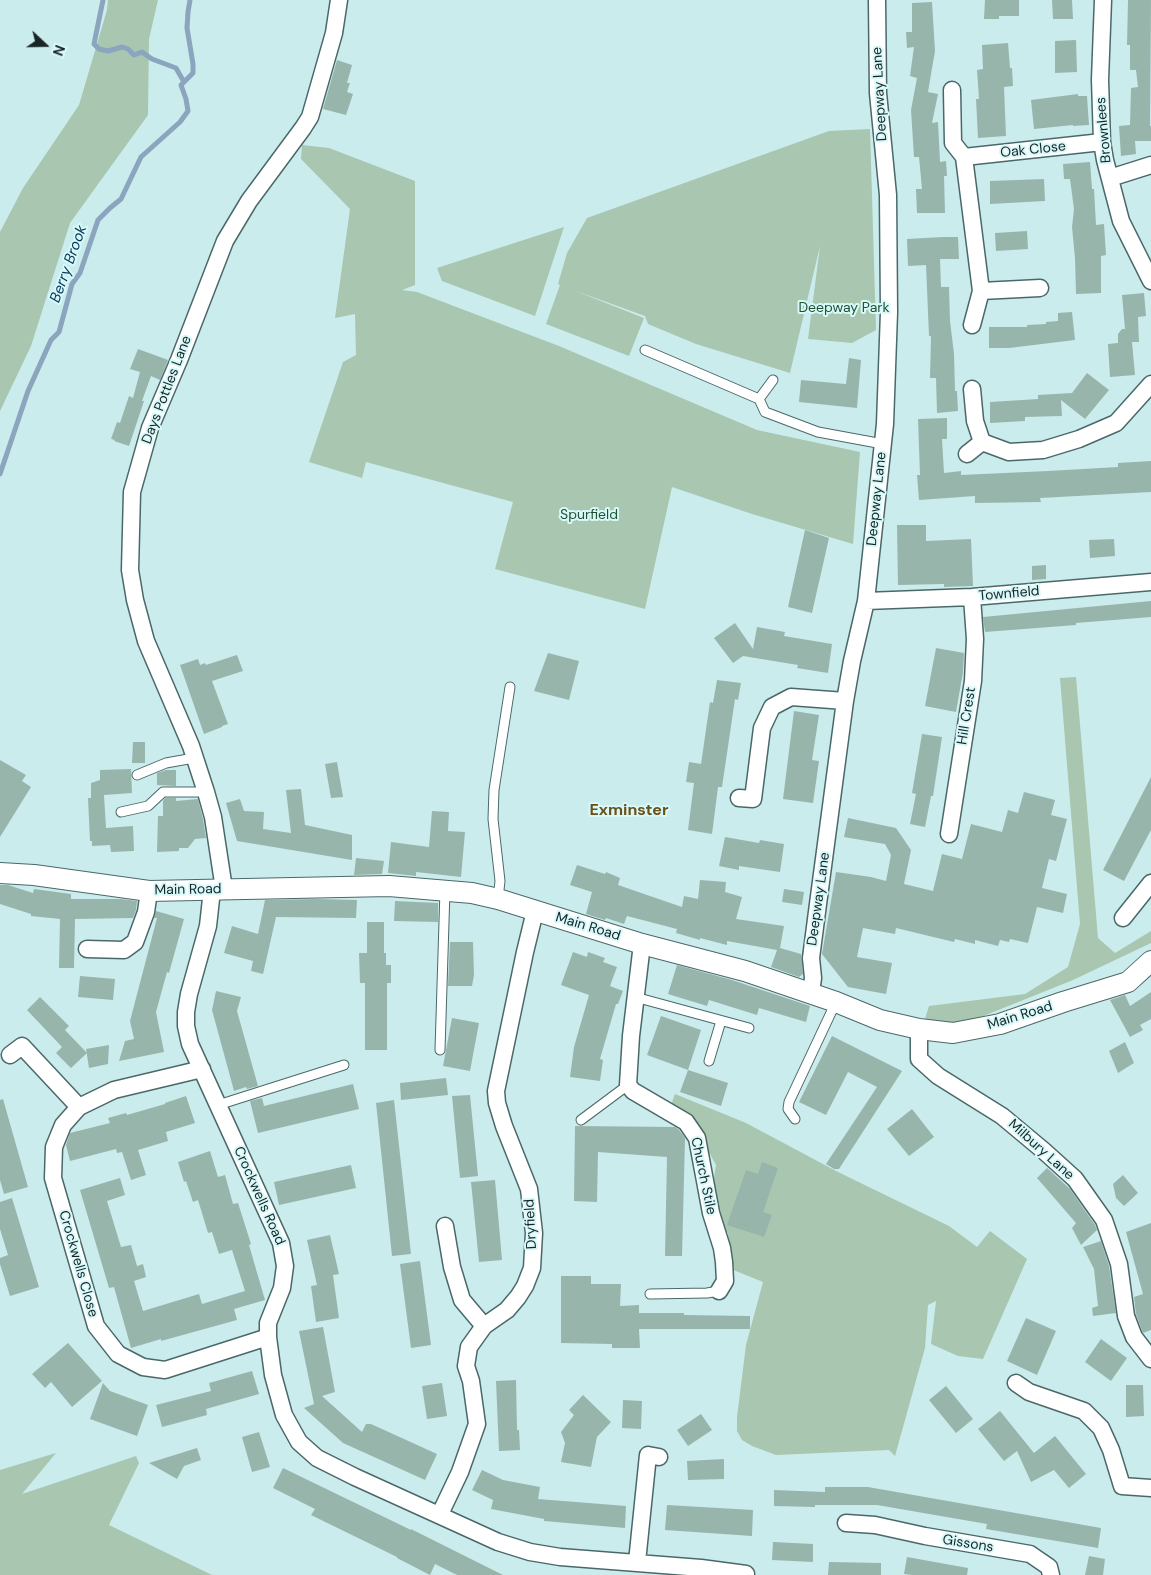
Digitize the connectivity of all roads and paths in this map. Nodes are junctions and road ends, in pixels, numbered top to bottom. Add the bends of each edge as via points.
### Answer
1 (339, 0) edge
2 (877, 0) edge
3 (1103, 0) edge
4 (952, 90) dead end
5 (1102, 142) junction
6 (964, 157) junction
7 (1151, 165) edge
8 (1110, 178) junction
9 (1151, 282) edge
10 (1040, 288) dead end
11 (981, 291) junction
12 (972, 325) dead end
13 (645, 350) dead end
14 (773, 380) dead end
15 (1151, 384) edge
16 (972, 389) dead end
17 (759, 399) junction
18 (982, 442) junction
19 (884, 444) junction
20 (967, 454) dead end
21 (1151, 582) edge
22 (972, 597) junction
23 (866, 601) junction
24 (510, 687) dead end
25 (845, 701) junction
26 (194, 758) junction
27 (137, 775) dead end
28 (206, 792) junction
29 (753, 799) dead end
30 (121, 812) dead end
31 (949, 834) dead end
32 (0, 873) edge
33 (1151, 883) edge
34 (150, 890) junction
35 (218, 890) junction
36 (445, 890) junction
37 (498, 899) junction
38 (535, 911) junction
39 (1123, 918) dead end
40 (642, 944) junction
41 (87, 949) dead end
42 (1151, 961) edge
43 (811, 993) junction
44 (635, 997) junction
45 (836, 1002) junction
46 (721, 1021) junction
47 (749, 1028) dead end
48 (919, 1029) junction
49 (21, 1047) dead end
50 (440, 1050) dead end
51 (709, 1061) dead end
52 (344, 1065) dead end
53 (202, 1069) junction
54 (628, 1085) junction
55 (218, 1105) junction
56 (79, 1107) junction
57 (795, 1119) dead end
58 (581, 1120) dead end
59 (446, 1226) dead end
60 (719, 1291) joint
61 (650, 1294) dead end
62 (484, 1326) junction
63 (268, 1337) junction
64 (1151, 1359) edge
65 (1016, 1383) dead end
66 (648, 1455) dead end
67 (1151, 1488) edge
68 (440, 1514) junction
69 (846, 1523) dead end
70 (637, 1562) junction
71 (746, 1574) edge
72 (1051, 1575) edge

1 - 26 street, Days Pottles Lane via 334,33 310,117 248,201 226,241 150,428 132,492 130,570 135,600 146,641
2 - 19 street, Deepway Lane via 878,93 888,195 889,312
3 - 5 street, Brownlees
4 - 6 street via 953,143
5 - 6 street, Oak Close
5 - 8 street, Brownlees
6 - 11 street
7 - 8 street
8 - 9 street, Brownlees via 1121,221
10 - 11 street
11 - 12 street
13 - 17 lane
14 - 17 lane
15 - 18 street via 1116,423 1079,440 1043,450 1009,452
16 - 18 street via 975,421
17 - 19 lane via 765,412 818,432
18 - 20 street
19 - 23 street, Deepway Lane
21 - 22 street, Townfield
22 - 23 street, Townfield
22 - 31 street, Hill Crest via 973,681
23 - 25 street, Deepway Lane
24 - 37 lane via 494,790 493,819 500,881
25 - 29 street via 791,697 772,708 762,728
25 - 43 street, Deepway Lane via 811,958
26 - 27 lane via 166,762
26 - 28 street, Days Pottles Lane
28 - 30 lane via 163,792 148,806
28 - 35 street, Days Pottles Lane via 213,817
32 - 34 street, Main Road
33 - 39 street
34 - 35 street, Main Road
34 - 41 street via 135,942 124,950
35 - 36 street, Main Road via 389,886
35 - 53 street, Crockwells Road via 186,1012 190,1044
36 - 37 street, Main Road
36 - 50 lane
37 - 38 street, Main Road
38 - 40 street, Main Road
38 - 62 street, Dryfield via 496,1091 504,1126 529,1190 534,1233 532,1268 518,1297 507,1310
40 - 43 street, Main Road via 745,971
40 - 44 street
42 - 48 street, Main Road via 1128,982 1000,1024 954,1033
43 - 45 street, Main Road
44 - 46 lane
44 - 54 street
45 - 48 street, Main Road via 880,1020
45 - 57 lane via 789,1102 788,1109
46 - 47 lane
46 - 51 lane
48 - 64 street, Milbury Lane via 919,1059 938,1076 1002,1116 1037,1145 1075,1179 1104,1220 1119,1264 1126,1316 1134,1337
49 - 56 street
52 - 55 lane
53 - 55 street, Crockwells Road
53 - 56 street, Crockwells Close via 114,1090
54 - 58 lane
54 - 60 street, Church Stile via 686,1122 697,1138 711,1213 722,1248 725,1281
55 - 63 street, Crockwells Road via 281,1243 285,1266 282,1288 268,1323
56 - 63 street, Crockwells Close via 63,1125 54,1147 53,1178 96,1326 107,1342 118,1354 143,1367 165,1370
59 - 62 street via 452,1267 462,1300
60 - 61 lane
62 - 68 street, Dryfield via 470,1347 466,1366 477,1424 460,1472
63 - 68 street, Crockwells Road via 273,1375 284,1415 299,1442 317,1458
65 - 67 street via 1028,1392 1084,1411 1101,1428 1122,1486
66 - 70 street
68 - 70 street, Crockwells Road via 498,1542 530,1552
69 - 72 street, Gissons via 874,1532 925,1536 1030,1554 1049,1567
70 - 71 street, Crockwells Road

